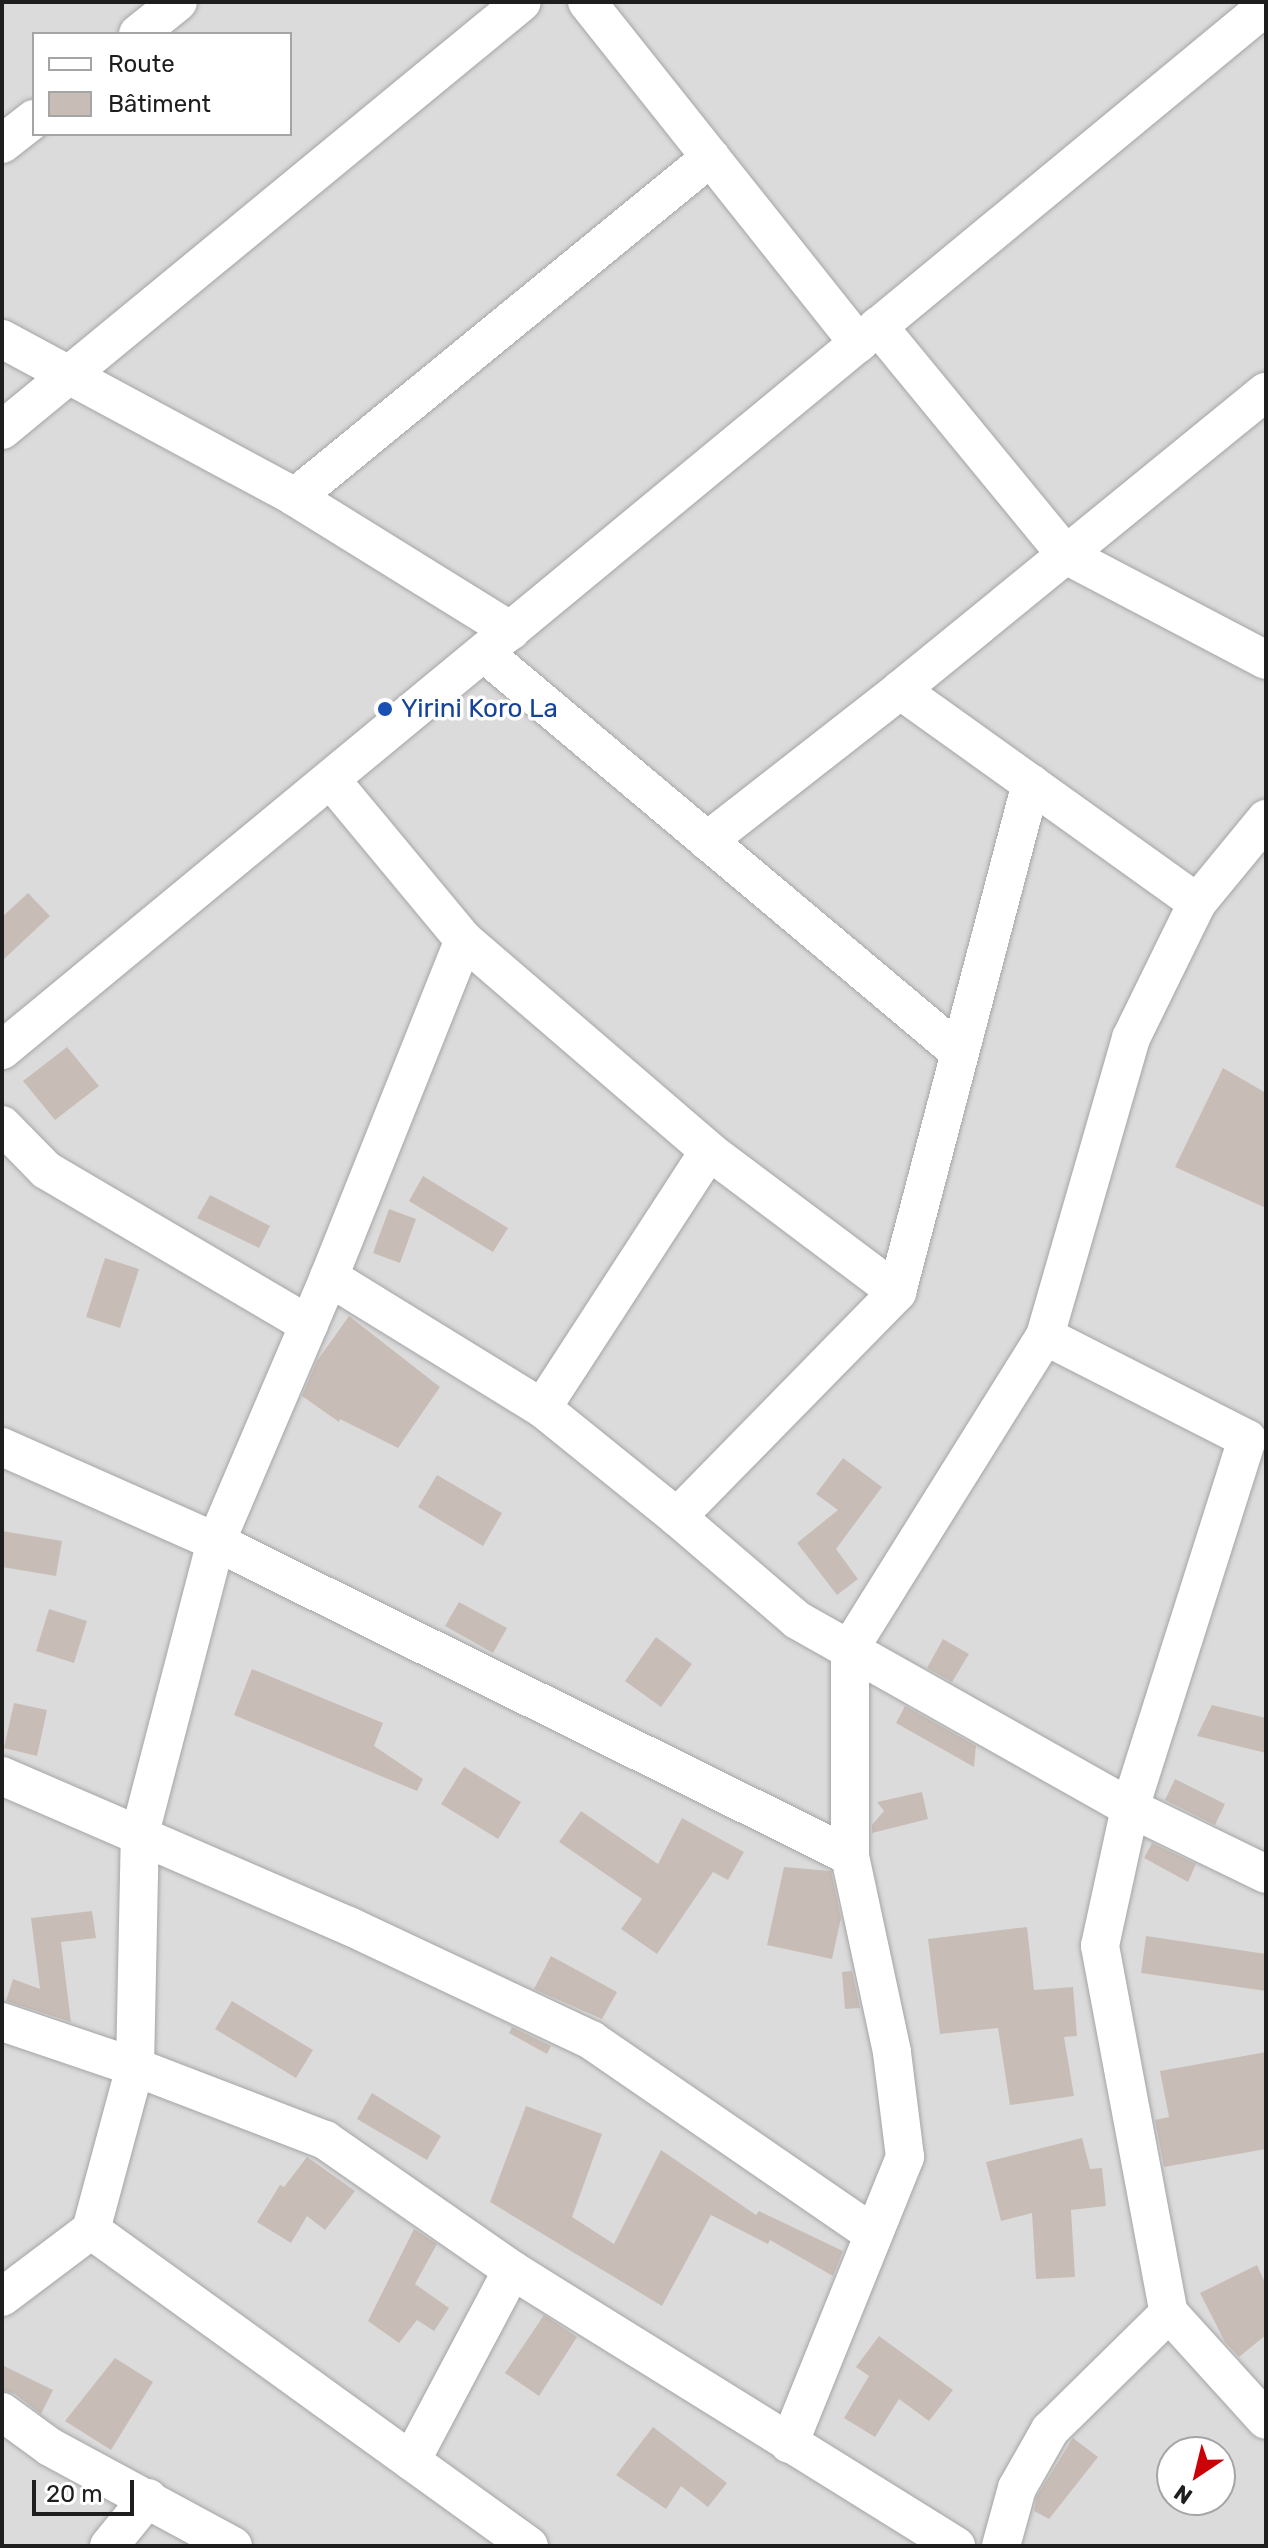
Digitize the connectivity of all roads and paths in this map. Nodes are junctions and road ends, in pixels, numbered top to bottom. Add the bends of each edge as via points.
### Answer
1 (178, 2) edge
2 (522, 2) edge
3 (587, 2) edge
4 (1266, 6) edge
5 (140, 32) edge
6 (711, 157) junction
7 (868, 334) junction
8 (2, 339) edge
9 (67, 374) junction
10 (1266, 392) edge
11 (2, 430) edge
12 (295, 497) junction
13 (1066, 555) junction
14 (498, 642) junction
15 (1266, 660) edge
16 (900, 690) junction
17 (331, 780) junction
18 (1031, 783) junction
19 (1266, 819) edge
20 (707, 841) junction
21 (1197, 903) junction
22 (464, 940) junction
23 (2, 1050) edge
24 (959, 1052) junction
25 (2, 1125) edge
26 (709, 1151) junction
27 (329, 1277) junction
28 (897, 1292) junction
29 (309, 1325) junction
30 (1045, 1336) junction
31 (542, 1408) junction
32 (2, 1447) edge
33 (677, 1517) junction
34 (216, 1542) junction
35 (850, 1648) junction
36 (2, 1776) edge
37 (1130, 1808) junction
38 (140, 1833) junction
39 (850, 1856) junction
40 (1266, 1874) edge
41 (2, 2022) edge
42 (135, 2067) junction
43 (91, 2230) junction
44 (873, 2234) junction
45 (512, 2270) junction
46 (2, 2297) edge
47 (1169, 2313) junction
48 (2, 2412) edge
49 (1266, 2420) edge
50 (789, 2444) junction
51 (411, 2461) junction
52 (148, 2498) junction
53 (109, 2546) edge
54 (233, 2546) edge
55 (529, 2546) edge
56 (956, 2546) edge
57 (1001, 2546) edge

1 - 5 street
2 - 9 street
3 - 6 street
4 - 7 street
6 - 7 street
6 - 12 street
7 - 13 street
7 - 14 street
8 - 9 street
9 - 11 street
9 - 12 street
10 - 13 street
12 - 14 street
13 - 15 street
13 - 16 street
14 - 17 street
14 - 20 street
16 - 18 street
16 - 20 street
17 - 22 street
17 - 23 street
18 - 21 street
18 - 24 street
19 - 21 street
20 - 24 street
21 - 30 street via 1131,1038
22 - 26 street
22 - 27 street
24 - 28 street
25 - 29 street via 46,1170
26 - 28 street
26 - 31 street
27 - 29 street
27 - 31 street
28 - 33 street
29 - 34 street
30 - 35 street
30 - 37 street via 1247,1439
31 - 33 street
32 - 34 street
33 - 35 street via 797,1620
34 - 38 street
34 - 39 street
35 - 37 street
35 - 39 street
36 - 38 street
37 - 40 street
37 - 47 street via 1100,1946
38 - 42 street
38 - 44 street via 591,2040
39 - 44 street via 892,2052 905,2157
41 - 42 street
42 - 43 street
42 - 45 street via 325,2140
43 - 46 street
43 - 51 street
44 - 50 street
45 - 50 street
45 - 51 street
47 - 49 street
47 - 57 street via 1050,2430 1017,2488
48 - 52 street via 50,2447
50 - 56 street
51 - 55 street
52 - 53 street
52 - 54 street

